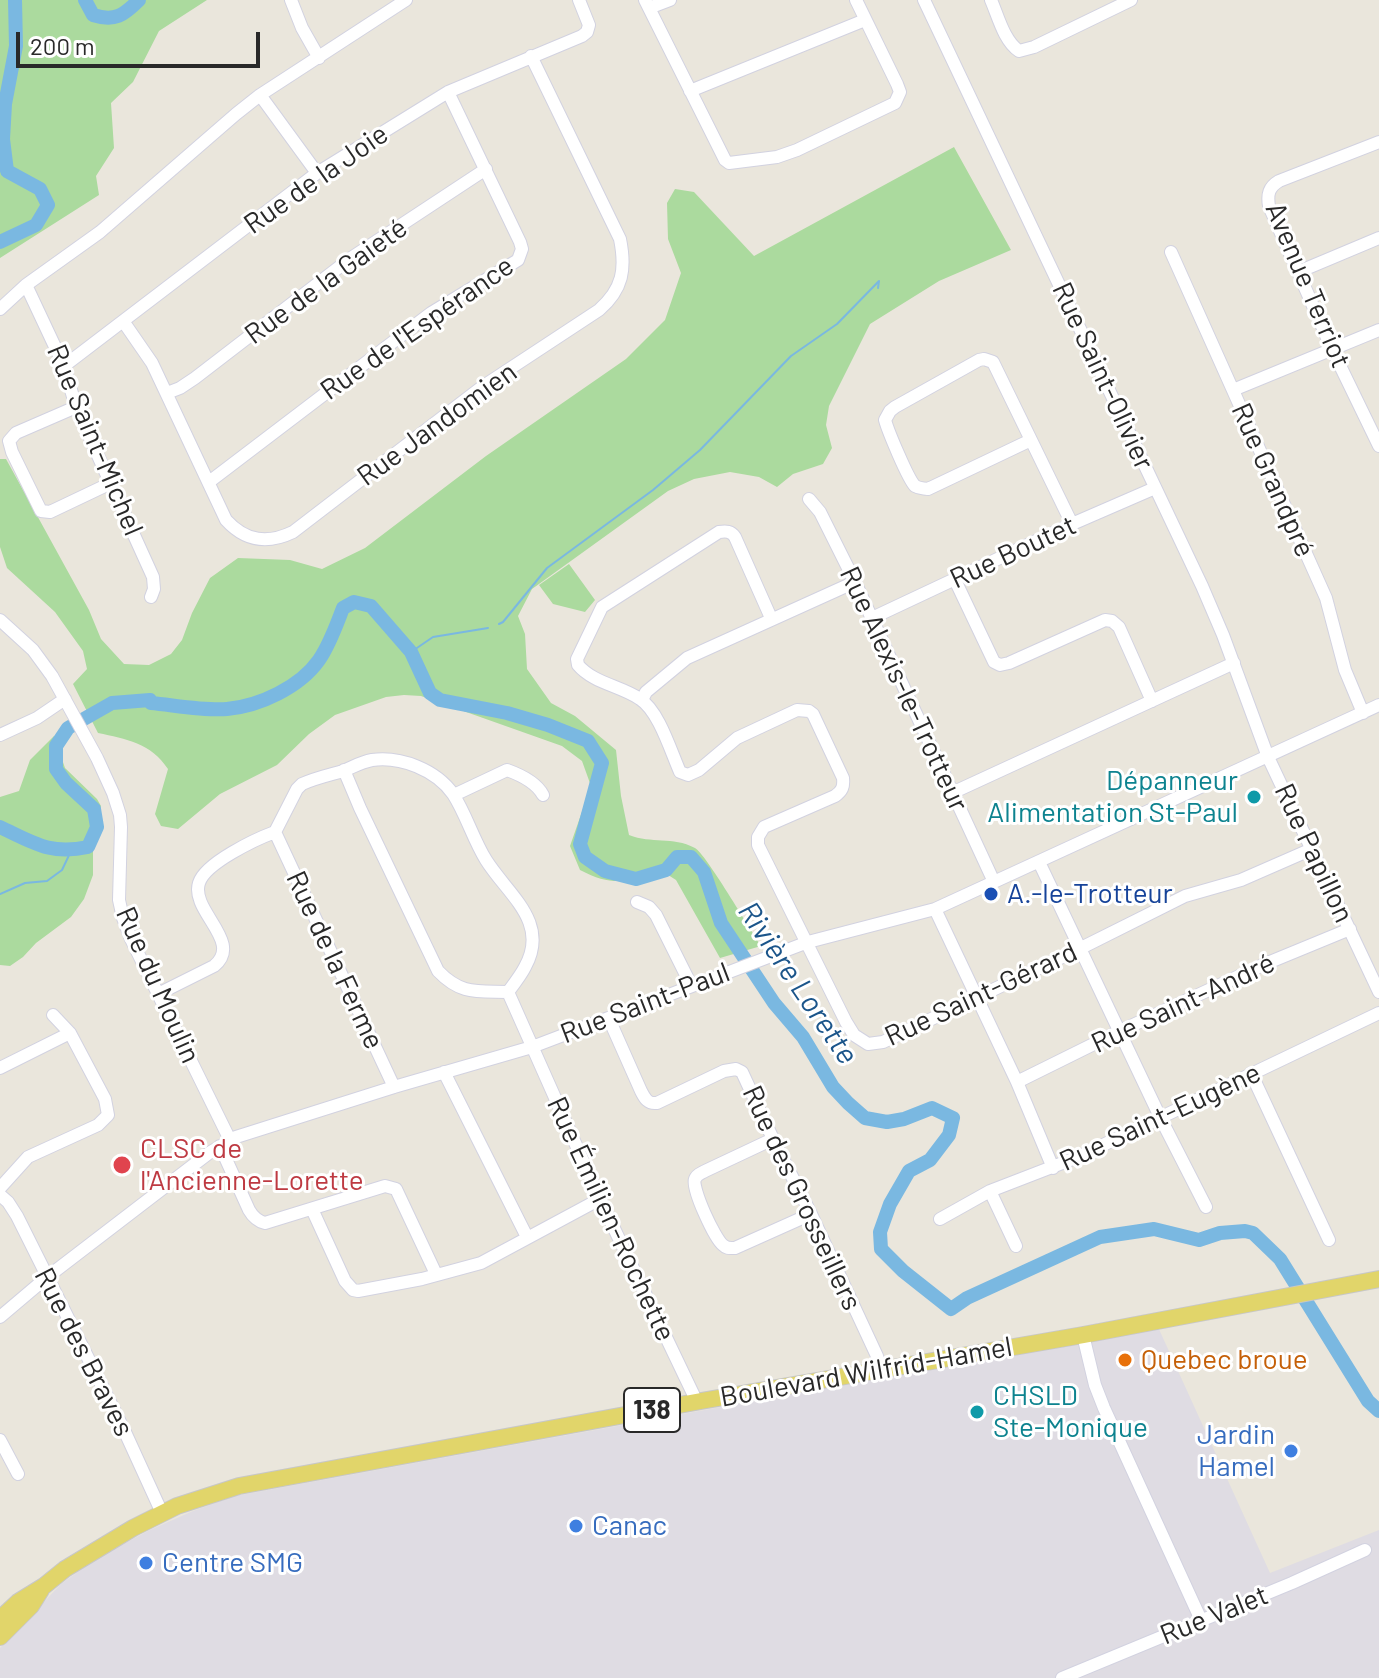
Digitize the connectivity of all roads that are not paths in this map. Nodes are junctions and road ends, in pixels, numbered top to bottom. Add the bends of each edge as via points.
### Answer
1 (291, 0) edge
2 (406, 0) edge
3 (579, 0) edge
4 (670, 0) edge
5 (856, 0) edge
6 (924, 0) edge
7 (991, 0) edge
8 (1130, 0) edge
9 (647, 4) edge
10 (865, 20) junction
11 (531, 56) junction
12 (319, 58) junction
13 (690, 91) junction
14 (448, 92) junction
15 (260, 95) junction
16 (1379, 142) edge
17 (486, 169) junction
18 (317, 173) junction
19 (1379, 238) edge
20 (1171, 252) dead end
21 (1298, 272) junction
22 (26, 285) junction
23 (0, 309) edge
24 (123, 321) junction
25 (1379, 330) edge
26 (1332, 349) junction
27 (64, 366) junction
28 (1233, 390) junction
29 (167, 393) junction
30 (76, 407) junction
31 (1031, 440) junction
32 (1379, 446) edge
33 (209, 482) junction
34 (111, 483) junction
35 (1155, 488) junction
36 (809, 499) dead end
37 (1072, 524) junction
38 (955, 580) junction
39 (855, 582) junction
40 (151, 597) dead end
41 (771, 618) junction
42 (872, 618) junction
43 (0, 620) edge
44 (1234, 663) junction
45 (642, 700) junction
46 (1152, 701) junction
47 (68, 704) junction
48 (1379, 705) edge
49 (1363, 713) junction
50 (0, 735) edge
51 (1268, 757) junction
52 (344, 770) junction
53 (954, 792) junction
54 (454, 795) junction
55 (543, 795) dead end
56 (275, 832) junction
57 (1312, 849) junction
58 (1039, 862) junction
59 (994, 882) junction
60 (637, 902) dead end
61 (935, 909) junction
62 (1350, 929) junction
63 (808, 942) junction
64 (1081, 948) junction
65 (691, 985) junction
66 (508, 992) junction
67 (1379, 992) edge
68 (158, 994) junction
69 (977, 998) junction
70 (1379, 1013) edge
71 (53, 1015) dead end
72 (609, 1019) junction
73 (1120, 1031) junction
74 (70, 1033) junction
75 (532, 1047) junction
76 (0, 1068) edge
77 (444, 1072) junction
78 (1251, 1073) junction
79 (1017, 1082) junction
80 (394, 1087) junction
81 (1161, 1119) junction
82 (773, 1139) junction
83 (225, 1143) junction
84 (1053, 1168) junction
85 (0, 1188) edge
86 (990, 1191) junction
87 (0, 1195) edge
88 (600, 1199) junction
89 (1206, 1207) dead end
90 (312, 1209) junction
91 (811, 1214) junction
92 (940, 1219) dead end
93 (527, 1237) junction
94 (1329, 1240) dead end
95 (1016, 1246) dead end
96 (436, 1274) junction
97 (46, 1278) junction
98 (1379, 1279) edge
99 (0, 1317) edge
100 (1083, 1335) junction
101 (881, 1369) junction
102 (697, 1402) junction
103 (0, 1440) edge
104 (18, 1474) dead end
105 (162, 1513) junction
106 (1365, 1550) dead end
107 (44, 1586) junction
108 (0, 1619) edge
109 (1201, 1620) junction
110 (0, 1637) edge
111 (1062, 1678) edge

1 - 12 street
2 - 12 street
3 - 11 street, Rue de la Joie via 588,19 587,32
4 - 9 street
5 - 10 street
6 - 35 street, Rue Saint-Olivier
7 - 8 street via 1019,51
9 - 13 street
10 - 13 street
10 - 13 street via 897,84 898,99 797,150 729,163
11 - 14 street, Rue de la Joie
11 - 33 street, Rue Jandomien via 620,239 623,272 610,301 482,387 279,539 263,540 234,528
12 - 15 street
14 - 17 street, Rue de l'Espérance
14 - 18 street, Rue de la Joie
15 - 18 street
15 - 22 street via 100,232
16 - 21 street, Avenue Terriot via 1272,185 1269,206
17 - 29 street, Rue de la Gaieté via 351,258 195,378
17 - 33 street, Rue de l'Espérance via 520,242 518,260 431,313
18 - 24 street, Rue de la Joie
19 - 21 street
20 - 28 street, Rue Grandpré
21 - 26 street, Avenue Terriot
22 - 23 street
22 - 27 street, Rue Saint-Michel
24 - 27 street, Rue de la Joie
24 - 29 street, Rue Jandomien
25 - 26 street
26 - 28 street
26 - 32 street, Avenue Terriot
27 - 30 street, Rue Saint-Michel
28 - 49 street, Rue Grandpré via 1326,598
29 - 33 street, Rue Jandomien
30 - 34 street, Rue Saint-Michel
30 - 34 street via 16,433 9,441 12,452 44,512
31 - 31 street via 997,368 984,359 895,407 885,420 909,477 922,489
31 - 37 street
34 - 40 street, Rue Saint-Michel via 153,577
35 - 37 street, Rue Boutet
35 - 44 street, Rue Saint-Olivier
36 - 39 street, Rue Alexis-le-Trotteur
37 - 38 street, Rue Boutet
38 - 42 street, Rue Boutet
38 - 46 street via 994,662 1009,663 1112,621
39 - 41 street
39 - 42 street, Rue Alexis-le-Trotteur
41 - 45 street via 687,658
41 - 45 street via 735,537 727,531 622,592 602,607 578,665
42 - 53 street, Rue Alexis-le-Trotteur
43 - 47 street, Rue du Moulin via 41,660
44 - 46 street
44 - 51 street, Rue Saint-Olivier
45 - 63 street, Rue Saint-Gérard via 680,772 688,775 737,738 797,710 813,714 843,778 842,788 835,796 764,827 758,837
46 - 53 street
47 - 50 street
47 - 68 street, Rue du Moulin via 120,815 121,911
48 - 49 street, Rue Saint-Paul
49 - 51 street, Rue Saint-Paul
51 - 57 street, Rue Papillon
51 - 58 street, Rue Saint-Paul
52 - 54 street via 374,760 394,761 427,771
52 - 56 street via 302,784
52 - 66 street via 438,971 459,988
53 - 59 street, Rue Alexis-le-Trotteur
54 - 55 street via 507,770 531,781
54 - 66 street via 497,878 532,924 532,951
56 - 68 street via 206,871 198,891 223,948 221,960
56 - 80 street, Rue de la Ferme
57 - 62 street, Rue Papillon
57 - 64 street, Rue Saint-Gérard via 1241,880 1185,896
58 - 59 street, Rue Saint-Paul
58 - 64 street
59 - 61 street, Rue Saint-Paul
60 - 65 street via 656,915
61 - 63 street, Rue Saint-Paul
61 - 69 street
62 - 67 street, Rue Papillon
62 - 73 street, Rue Saint-André
63 - 65 street, Rue Saint-Paul
63 - 69 street, Rue Saint-Gérard via 854,1035 868,1044
64 - 69 street, Rue Saint-Gérard
64 - 73 street
65 - 72 street, Rue Saint-Paul
66 - 75 street, Rue Émilien-Rochette
68 - 83 street, Rue du Moulin
69 - 79 street
70 - 78 street, Rue Saint-Eugène
71 - 74 street
72 - 75 street, Rue Saint-Paul
72 - 82 street, Rue des Grosseillers via 647,1101 657,1103 736,1069 745,1077
73 - 79 street, Rue Saint-André
73 - 81 street
74 - 76 street
74 - 85 street via 105,1099 108,1115 98,1125 28,1157
75 - 77 street, Rue Saint-Paul
75 - 88 street, Rue Émilien-Rochette
77 - 80 street, Rue Saint-Paul
77 - 93 street
78 - 81 street, Rue Saint-Eugène
78 - 94 street
79 - 84 street
80 - 83 street, Rue Saint-Paul
81 - 84 street, Rue Saint-Eugène
81 - 89 street
82 - 91 street, Rue des Grosseillers
82 - 91 street via 695,1180 695,1192 717,1238 723,1246 735,1248
83 - 90 street, Rue du Moulin via 253,1218 265,1223
83 - 97 street, Rue Saint-Paul
84 - 86 street, Rue Saint-Eugène
86 - 92 street, Rue Saint-Eugène
86 - 95 street
87 - 97 street, Rue des Braves via 17,1216
88 - 93 street
88 - 102 street, Rue Émilien-Rochette
90 - 96 street via 353,1290
90 - 96 street, Rue du Moulin via 385,1186 396,1189
91 - 101 street, Rue des Grosseillers
93 - 96 street via 481,1263
97 - 99 street, Rue Saint-Paul
97 - 105 street, Rue des Braves
98 - 100 main road, Boulevard Wilfrid-Hamel / 138
100 - 101 main road, Boulevard Wilfrid-Hamel / 138
100 - 109 street via 1100,1397
101 - 102 main road, Boulevard Wilfrid-Hamel / 138
102 - 105 main road, Boulevard Wilfrid-Hamel / 138 via 239,1486
103 - 104 street
105 - 107 main road, Boulevard Wilfrid-Hamel / 138
106 - 109 street, Rue Valet
107 - 108 main road, Boulevard Wilfrid-Hamel / 138
107 - 110 main road, Boulevard Wilfrid-Hamel
109 - 111 street, Rue Valet

